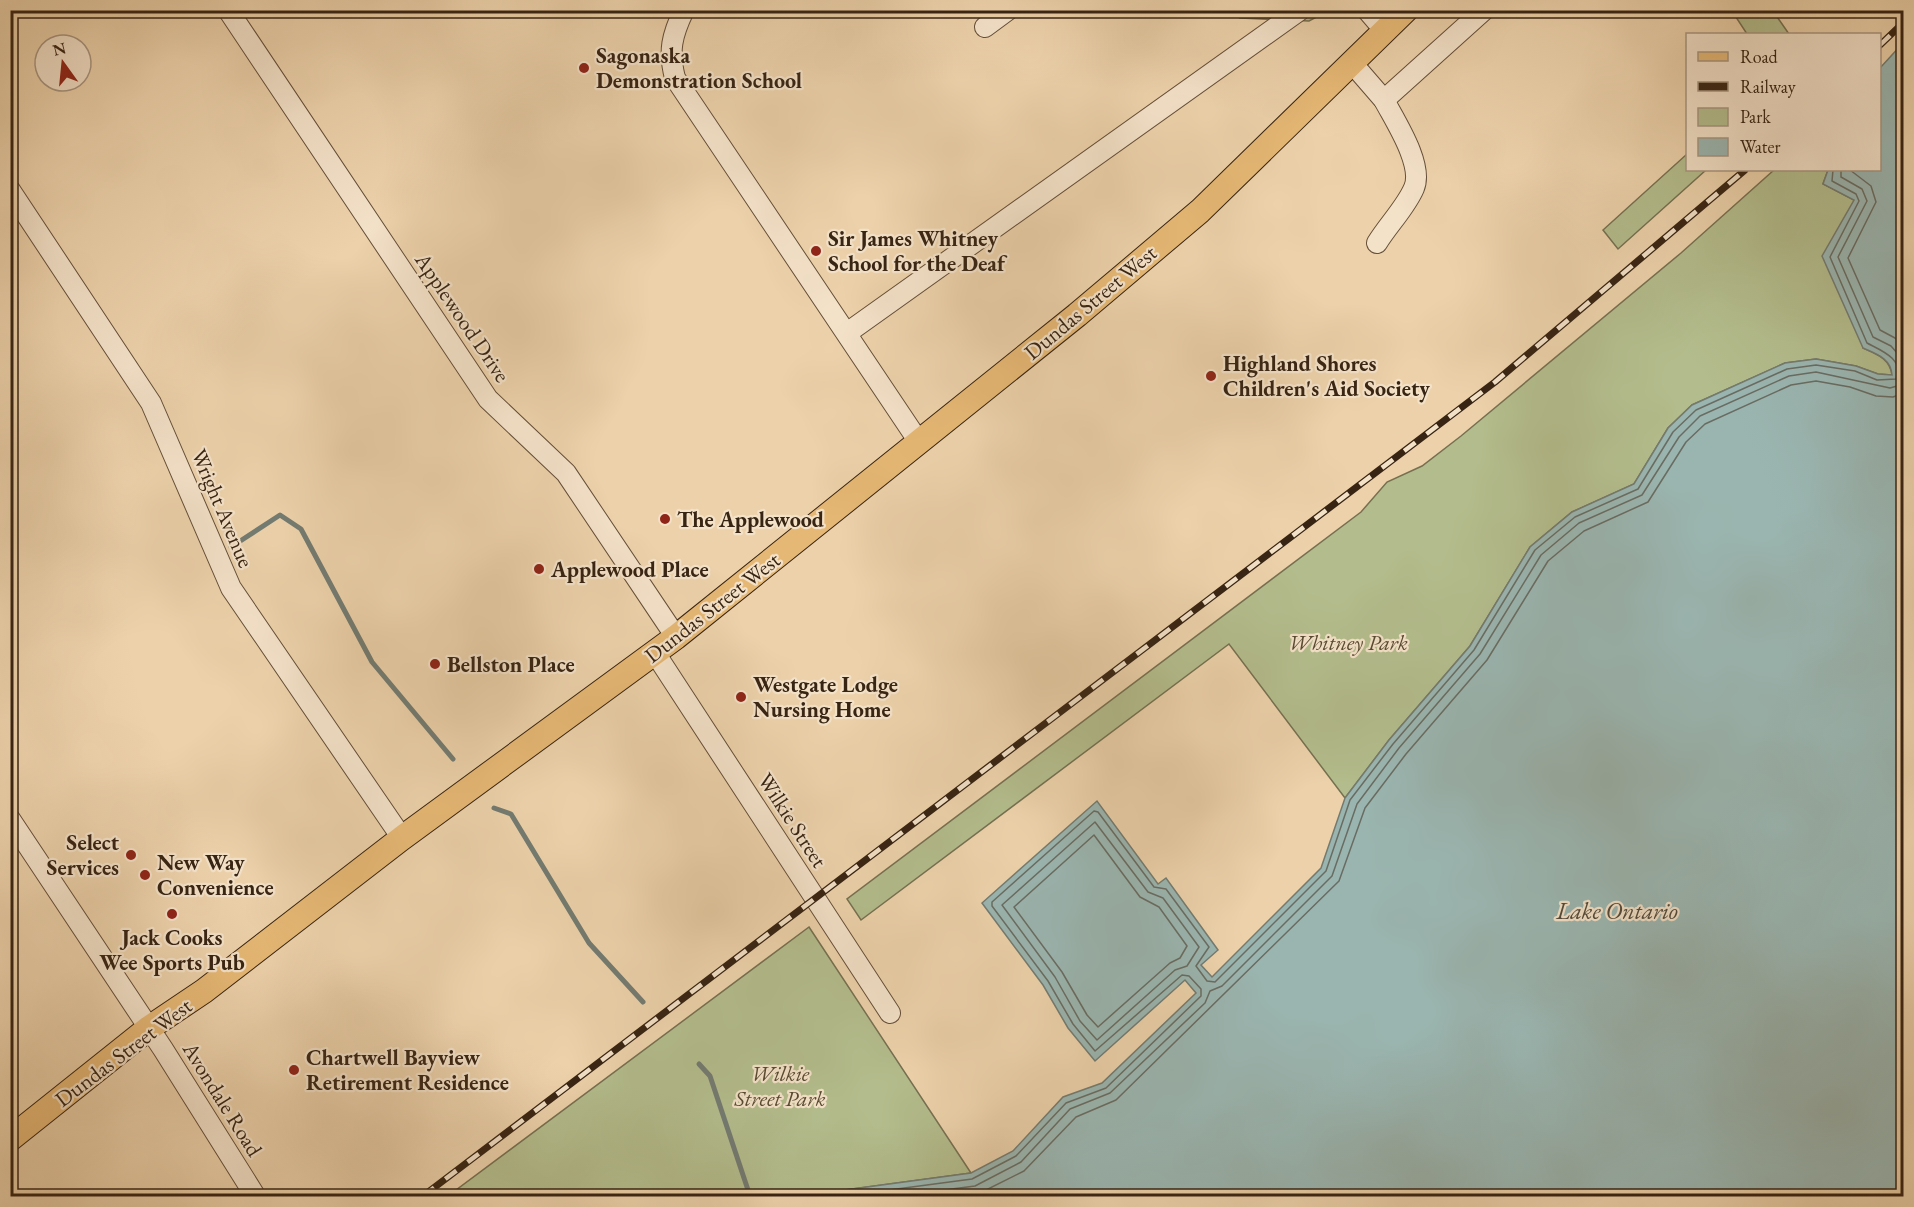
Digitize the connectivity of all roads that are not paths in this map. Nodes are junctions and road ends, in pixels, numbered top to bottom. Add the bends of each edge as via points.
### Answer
1 (228, 10) edge
2 (684, 10) edge
3 (1008, 10) edge
4 (1300, 10) edge
5 (1367, 10) edge
6 (1406, 10) edge
7 (1484, 10) edge
8 (985, 27) dead end
9 (1385, 31) junction
10 (1352, 63) junction
11 (1384, 100) junction
12 (10, 190) edge
13 (1377, 243) dead end
14 (847, 333) junction
15 (919, 442) junction
16 (676, 637) junction
17 (655, 653) junction
18 (10, 819) edge
19 (402, 838) junction
20 (890, 1013) dead end
21 (149, 1028) junction
22 (10, 1139) edge
23 (254, 1194) dead end

1 - 16 street, Applewood Drive via 489,399 566,473
2 - 14 street via 672,36 670,57 675,78
3 - 8 street
4 - 14 street
5 - 9 street
6 - 9 main road, Dundas Street West
7 - 11 street
9 - 10 main road, Dundas Street West
10 - 11 street
10 - 15 main road, Dundas Street West via 1200,211
11 - 13 street via 1417,173 1414,187
12 - 19 street, Wright Avenue via 151,403 231,588
14 - 15 street
15 - 16 main road, Dundas Street West
16 - 17 main road, Dundas Street West
17 - 19 main road, Dundas Street West
17 - 20 street, Wilkie Street
18 - 21 street, Avondale Road
19 - 21 main road, Dundas Street West via 204,991
21 - 22 main road, Dundas Street West
21 - 23 street, Avondale Road

